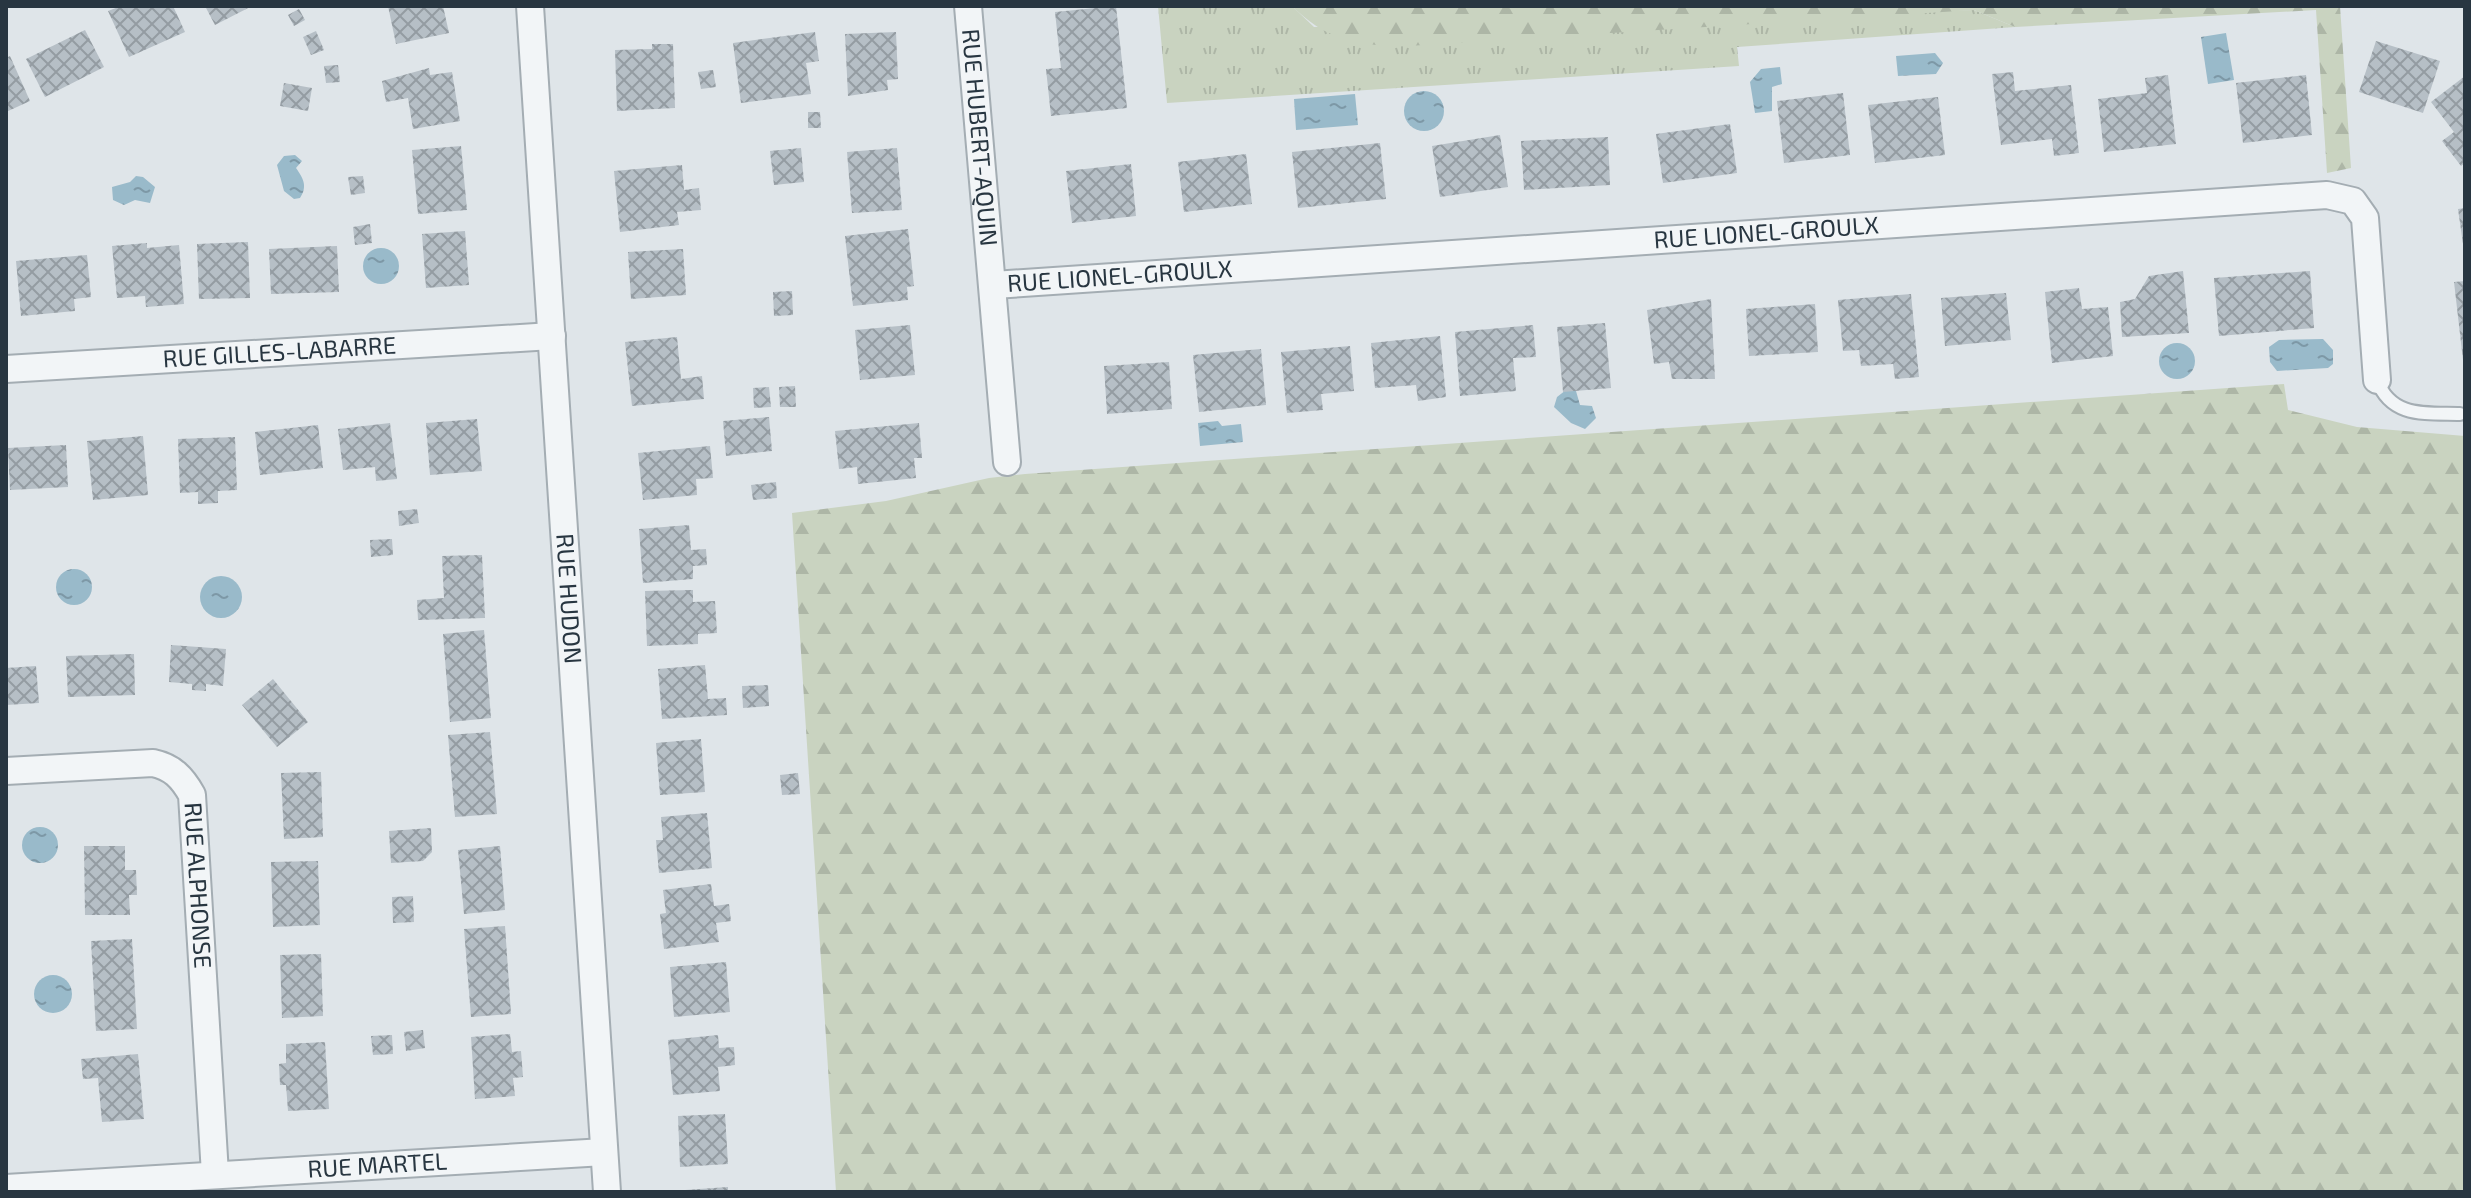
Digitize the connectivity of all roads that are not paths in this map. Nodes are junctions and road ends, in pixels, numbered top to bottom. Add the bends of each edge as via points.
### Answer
1 (530, 6) edge
2 (968, 6) edge
3 (994, 285) junction
4 (552, 336) junction
5 (6, 369) edge
6 (2377, 380) joint
7 (2460, 414) dead end
8 (1007, 462) dead end
9 (6, 771) edge
10 (604, 1152) junction
11 (215, 1174) junction
12 (6, 1188) edge
13 (607, 1192) edge

1 - 4 street, RUE HUDON
2 - 3 street, RUE HUBERT-AQUIN
3 - 6 street, RUE LIONEL-GROULX via 2327,195 2353,201 2365,218
3 - 8 street, RUE HUBERT-AQUIN
4 - 5 street, RUE GILLES-LABARRE
4 - 10 street, RUE HUDON
6 - 7 lane via 2389,403 2404,411
9 - 11 street, RUE ALPHONSE via 153,763 178,775 192,795
10 - 11 street, RUE MARTEL
10 - 13 street, RUE HUDON
11 - 12 street, RUE MARTEL

